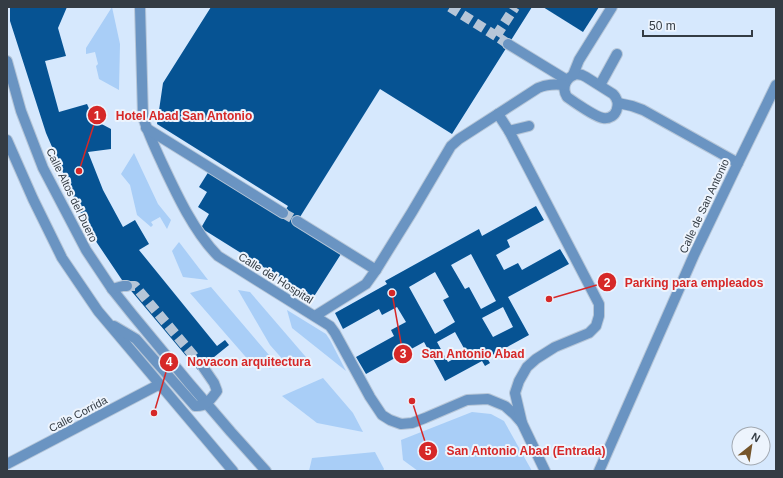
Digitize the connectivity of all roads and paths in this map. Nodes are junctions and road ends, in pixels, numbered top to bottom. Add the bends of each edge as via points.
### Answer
1 (140, 7) edge
2 (612, 7) edge
3 (508, 44) tunnel mouth
4 (617, 54) dead end
5 (7, 61) edge
6 (568, 80) junction
7 (600, 85) junction
8 (776, 85) edge
9 (618, 103) junction
10 (498, 114) junction
11 (529, 126) dead end
12 (146, 128) junction
13 (509, 131) junction
14 (7, 140) edge
15 (738, 163) junction
16 (283, 213) tunnel mouth
17 (297, 221) tunnel mouth
18 (376, 270) junction
19 (127, 286) tunnel mouth
20 (112, 289) junction
21 (315, 316) junction
22 (108, 323) junction
23 (203, 367) tunnel mouth
24 (160, 384) junction
25 (206, 404) junction
26 (522, 422) junction
27 (7, 464) edge
28 (233, 471) edge
29 (266, 471) edge
30 (545, 471) edge
31 (599, 471) edge

1 - 12 street, Calle del Hospital via 143,117
2 - 6 street
3 - 6 street
4 - 7 street
5 - 20 street, Calle Altos del Duero via 43,168 86,250
6 - 7 street via 582,75
6 - 9 street via 565,94 598,117 606,118 613,115
6 - 10 street via 546,84
7 - 9 street via 613,94
8 - 15 street, Calle de San Antonio
9 - 15 street via 643,110
10 - 13 street, Calle del Hospital
10 - 18 street via 459,138 451,146
11 - 13 street
12 - 16 street
12 - 21 street, Calle del Hospital via 173,187 210,248 218,256
13 - 26 street, Calle del Hospital via 599,304 596,326 589,333 555,347 527,367 515,393
14 - 22 street via 62,258
15 - 31 street, Calle de San Antonio via 694,255
17 - 18 street
18 - 21 street via 366,284
19 - 20 street
20 - 25 street, Calle Altos del Duero
21 - 26 street, Calle del Hospital via 330,326 370,397 382,415 390,420 401,424 412,423 467,400 488,399 505,406
22 - 24 street
22 - 25 street via 136,338 195,406
23 - 25 street via 217,391
24 - 27 street, Calle Corrida
24 - 28 street
25 - 29 street, Calle Altos del Duero
26 - 30 street, Calle del Hospital

